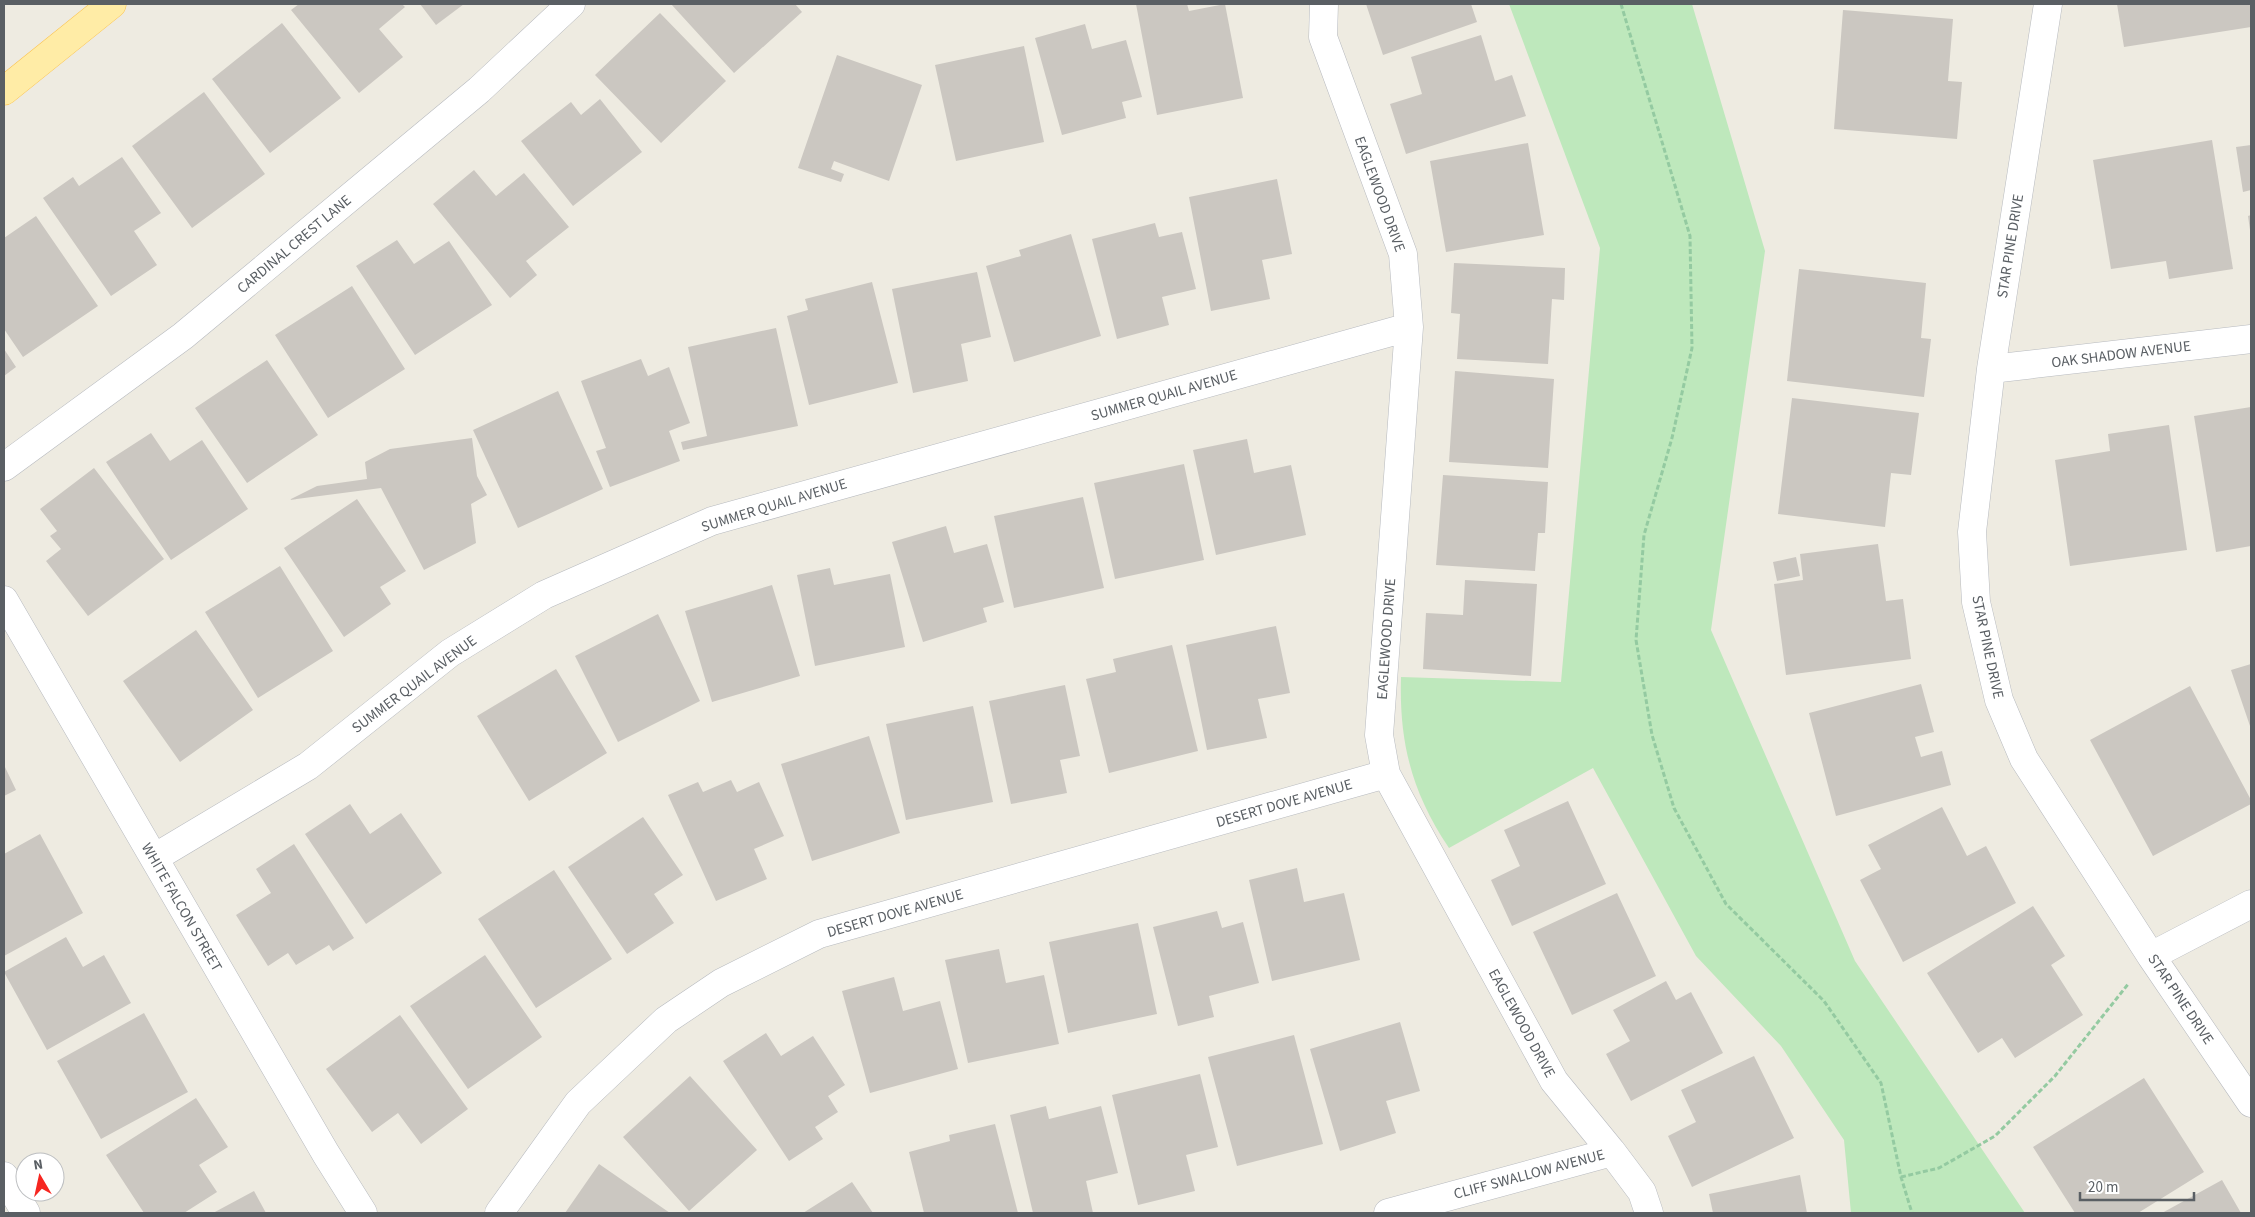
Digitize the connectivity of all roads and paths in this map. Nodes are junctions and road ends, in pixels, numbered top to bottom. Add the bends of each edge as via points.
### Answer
1 (112, 4) edge
2 (571, 4) edge
3 (1324, 4) edge
4 (1621, 4) edge
5 (2048, 4) edge
6 (4, 91) edge
7 (1408, 327) junction
8 (2251, 339) edge
9 (1991, 369) junction
10 (4, 467) edge
11 (4, 600) edge
12 (1386, 774) junction
13 (154, 858) junction
14 (2251, 904) edge
15 (2151, 956) junction
16 (2251, 1103) edge
17 (1612, 1152) junction
18 (4, 1176) edge
19 (1901, 1177) junction
20 (26, 1213) edge
21 (363, 1213) edge
22 (499, 1213) edge
23 (1388, 1213) edge
24 (1649, 1213) edge
25 (1912, 1213) edge

1 - 6 main road
2 - 10 street, CARDINAL CREST LANE via 479,90 183,336
3 - 7 street, EAGLEWOOD DRIVE via 1323,37 1403,254
4 - 19 path via 1690,236 1692,348 1672,438 1644,535 1636,640 1652,735 1674,808 1726,904 1824,1001 1881,1083
5 - 9 street, STAR PINE DRIVE
7 - 12 street, EAGLEWOOD DRIVE via 1379,734
7 - 13 street, SUMMER QUAIL AVENUE via 712,521 544,595 450,653 308,766
8 - 9 street, OAK SHADOW AVENUE
9 - 15 street, STAR PINE DRIVE via 1972,532 1976,602 1999,700 2024,760
11 - 13 street, WHITE FALCON STREET
12 - 17 street, EAGLEWOOD DRIVE via 1554,1081
12 - 22 street, DESERT DOVE AVENUE via 819,934 721,983 666,1020 578,1103
13 - 21 street, WHITE FALCON STREET
14 - 15 street
15 - 16 street, STAR PINE DRIVE
15 - 19 path via 2055,1076 1995,1136 1939,1168
17 - 23 street, CLIFF SWALLOW AVENUE
17 - 24 street, EAGLEWOOD DRIVE via 1642,1192
18 - 20 street
19 - 25 path

